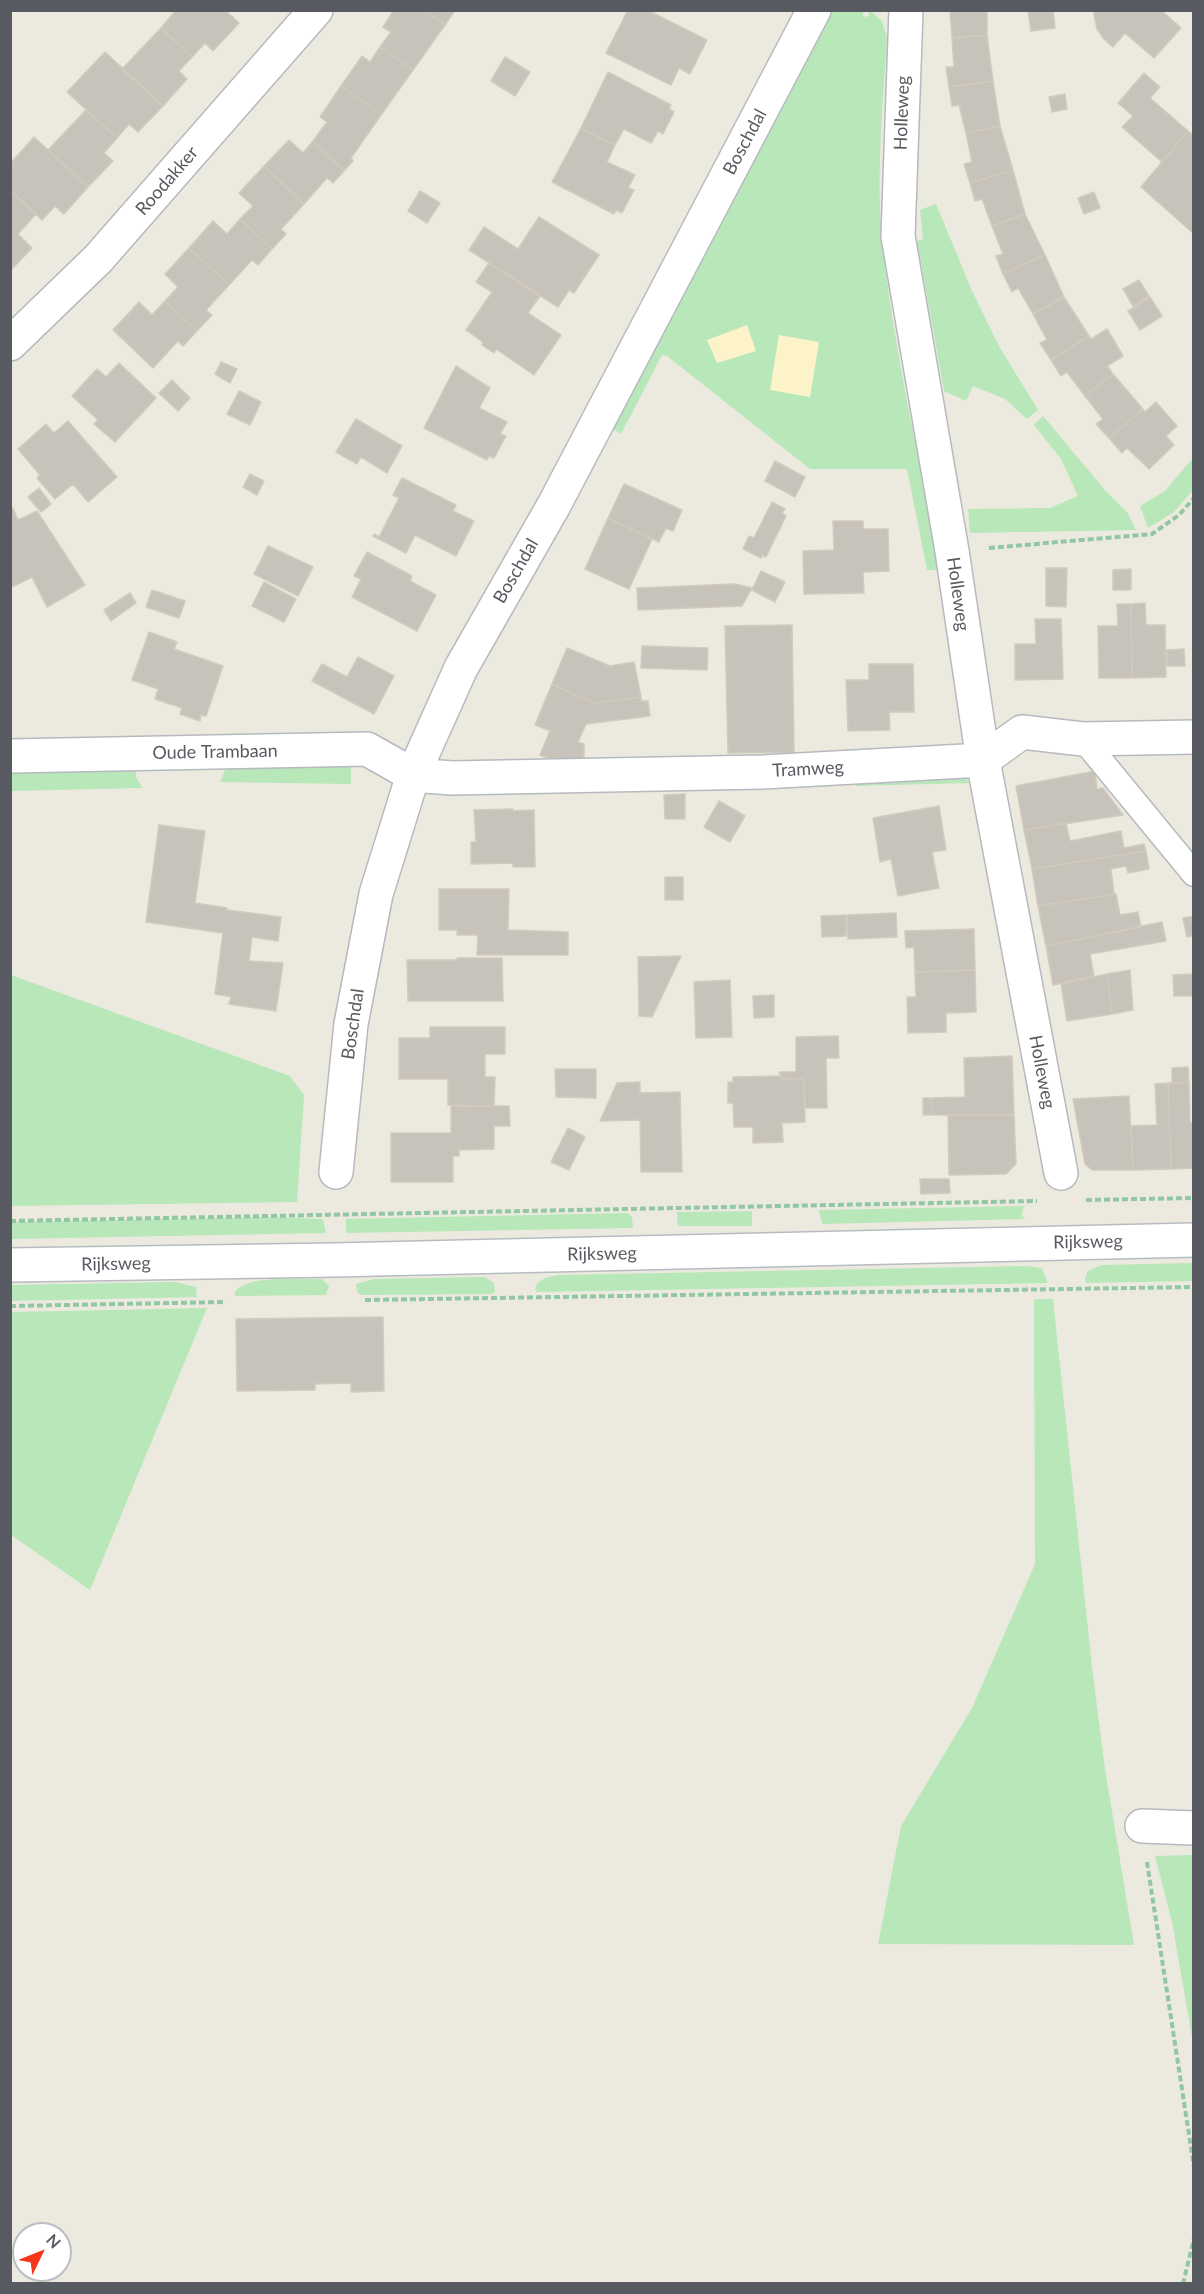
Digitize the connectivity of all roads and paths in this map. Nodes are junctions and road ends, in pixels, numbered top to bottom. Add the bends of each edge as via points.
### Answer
1 (316, 10) edge
2 (814, 10) edge
3 (906, 10) edge
4 (10, 344) edge
5 (1194, 498) edge
6 (952, 551) junction
7 (1194, 737) edge
8 (1083, 739) junction
9 (10, 756) edge
10 (983, 760) junction
11 (413, 775) junction
12 (1194, 874) edge
13 (336, 1172) dead end
14 (1053, 1187) joint
15 (1194, 1198) edge
16 (1081, 1200) dead end
17 (10, 1221) edge
18 (1194, 1240) edge
19 (10, 1265) edge
20 (1194, 1287) edge
21 (354, 1300) dead end
22 (236, 1302) dead end
23 (10, 1306) edge
24 (1142, 1826) joint
25 (1194, 1828) edge
26 (1194, 2167) edge
27 (1194, 2238) edge
28 (1183, 2283) edge

1 - 4 street, Roodakker via 99,259
2 - 11 street, Boschdal via 554,504 461,668
3 - 6 street, Holleweg via 898,236
5 - 6 path via 1179,515 1152,534
6 - 10 street, Holleweg
7 - 8 street
8 - 10 street via 1022,732
8 - 12 lane
9 - 11 street, Oude Trambaan via 367,749
10 - 11 street, Tramweg via 762,772 452,778
10 - 14 street, Holleweg
11 - 13 street, Boschdal via 376,894 351,1024
14 - 17 path
15 - 16 path
18 - 19 street, Rijksweg
20 - 21 path
22 - 23 path
24 - 25 street
24 - 26 path
27 - 28 path

